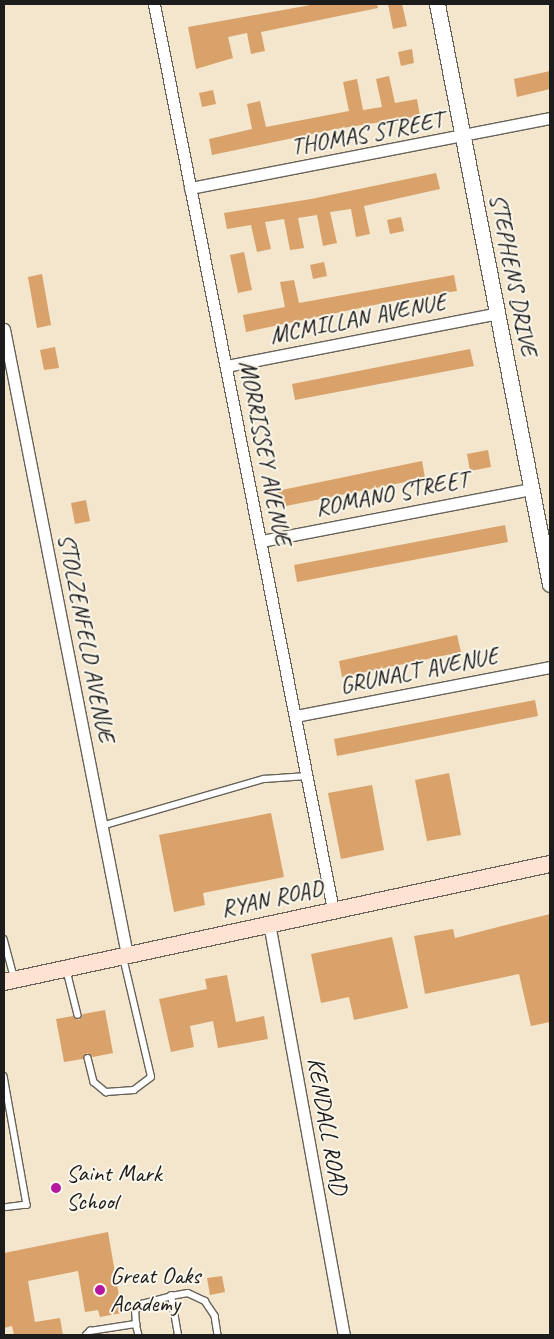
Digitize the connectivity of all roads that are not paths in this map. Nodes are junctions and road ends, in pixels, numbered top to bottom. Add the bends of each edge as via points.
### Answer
1 (154, 4) edge
2 (437, 4) edge
3 (550, 118) edge
4 (463, 138) junction
5 (190, 188) junction
6 (498, 313) junction
7 (4, 329) edge
8 (226, 366) junction
9 (532, 488) junction
10 (261, 541) junction
11 (550, 584) edge
12 (550, 667) edge
13 (295, 716) junction
14 (307, 776) junction
15 (102, 826) junction
16 (550, 864) edge
17 (333, 910) junction
18 (269, 924) junction
19 (4, 939) edge
20 (125, 955) junction
21 (66, 968) junction
22 (9, 981) edge
23 (78, 1015) dead end
24 (88, 1058) dead end
25 (4, 1076) edge
26 (4, 1208) edge
27 (171, 1296) junction
28 (136, 1324) junction
29 (86, 1335) edge
30 (139, 1335) edge
31 (178, 1335) edge
32 (218, 1335) edge
33 (344, 1335) edge

1 - 5 street, MORRISSEY AVENUE
2 - 4 street, STEPHENS DRIVE
3 - 4 street, THOMAS STREET
4 - 5 street, THOMAS STREET
4 - 6 street, STEPHENS DRIVE
5 - 8 street, MORRISSEY AVENUE
6 - 8 street, MCMILLAN AVENUE
6 - 9 street, STEPHENS DRIVE
7 - 15 street, STOLZENFELD AVENUE
8 - 10 street, MORRISSEY AVENUE
9 - 10 street, ROMANO STREET
9 - 11 street, STEPHENS DRIVE
10 - 13 street, MORRISSEY AVENUE
12 - 13 street, GRUNALT AVENUE
13 - 14 street, MORRISSEY AVENUE
14 - 15 lane via 264,779
14 - 17 street, MORRISSEY AVENUE
15 - 20 street, STOLZENFELD AVENUE
16 - 17 main road, RYAN ROAD
17 - 18 main road, RYAN ROAD
18 - 20 main road, RYAN ROAD
18 - 33 street, KENDALL ROAD
19 - 22 lane
20 - 21 main road, RYAN ROAD
20 - 24 lane via 151,1077 134,1090 106,1092 94,1082
21 - 22 main road, RYAN ROAD
21 - 23 lane
25 - 26 lane via 27,1204
27 - 28 lane via 142,1304 136,1311
27 - 31 lane
27 - 32 lane via 199,1295 212,1310
28 - 29 lane via 90,1331
28 - 30 lane

